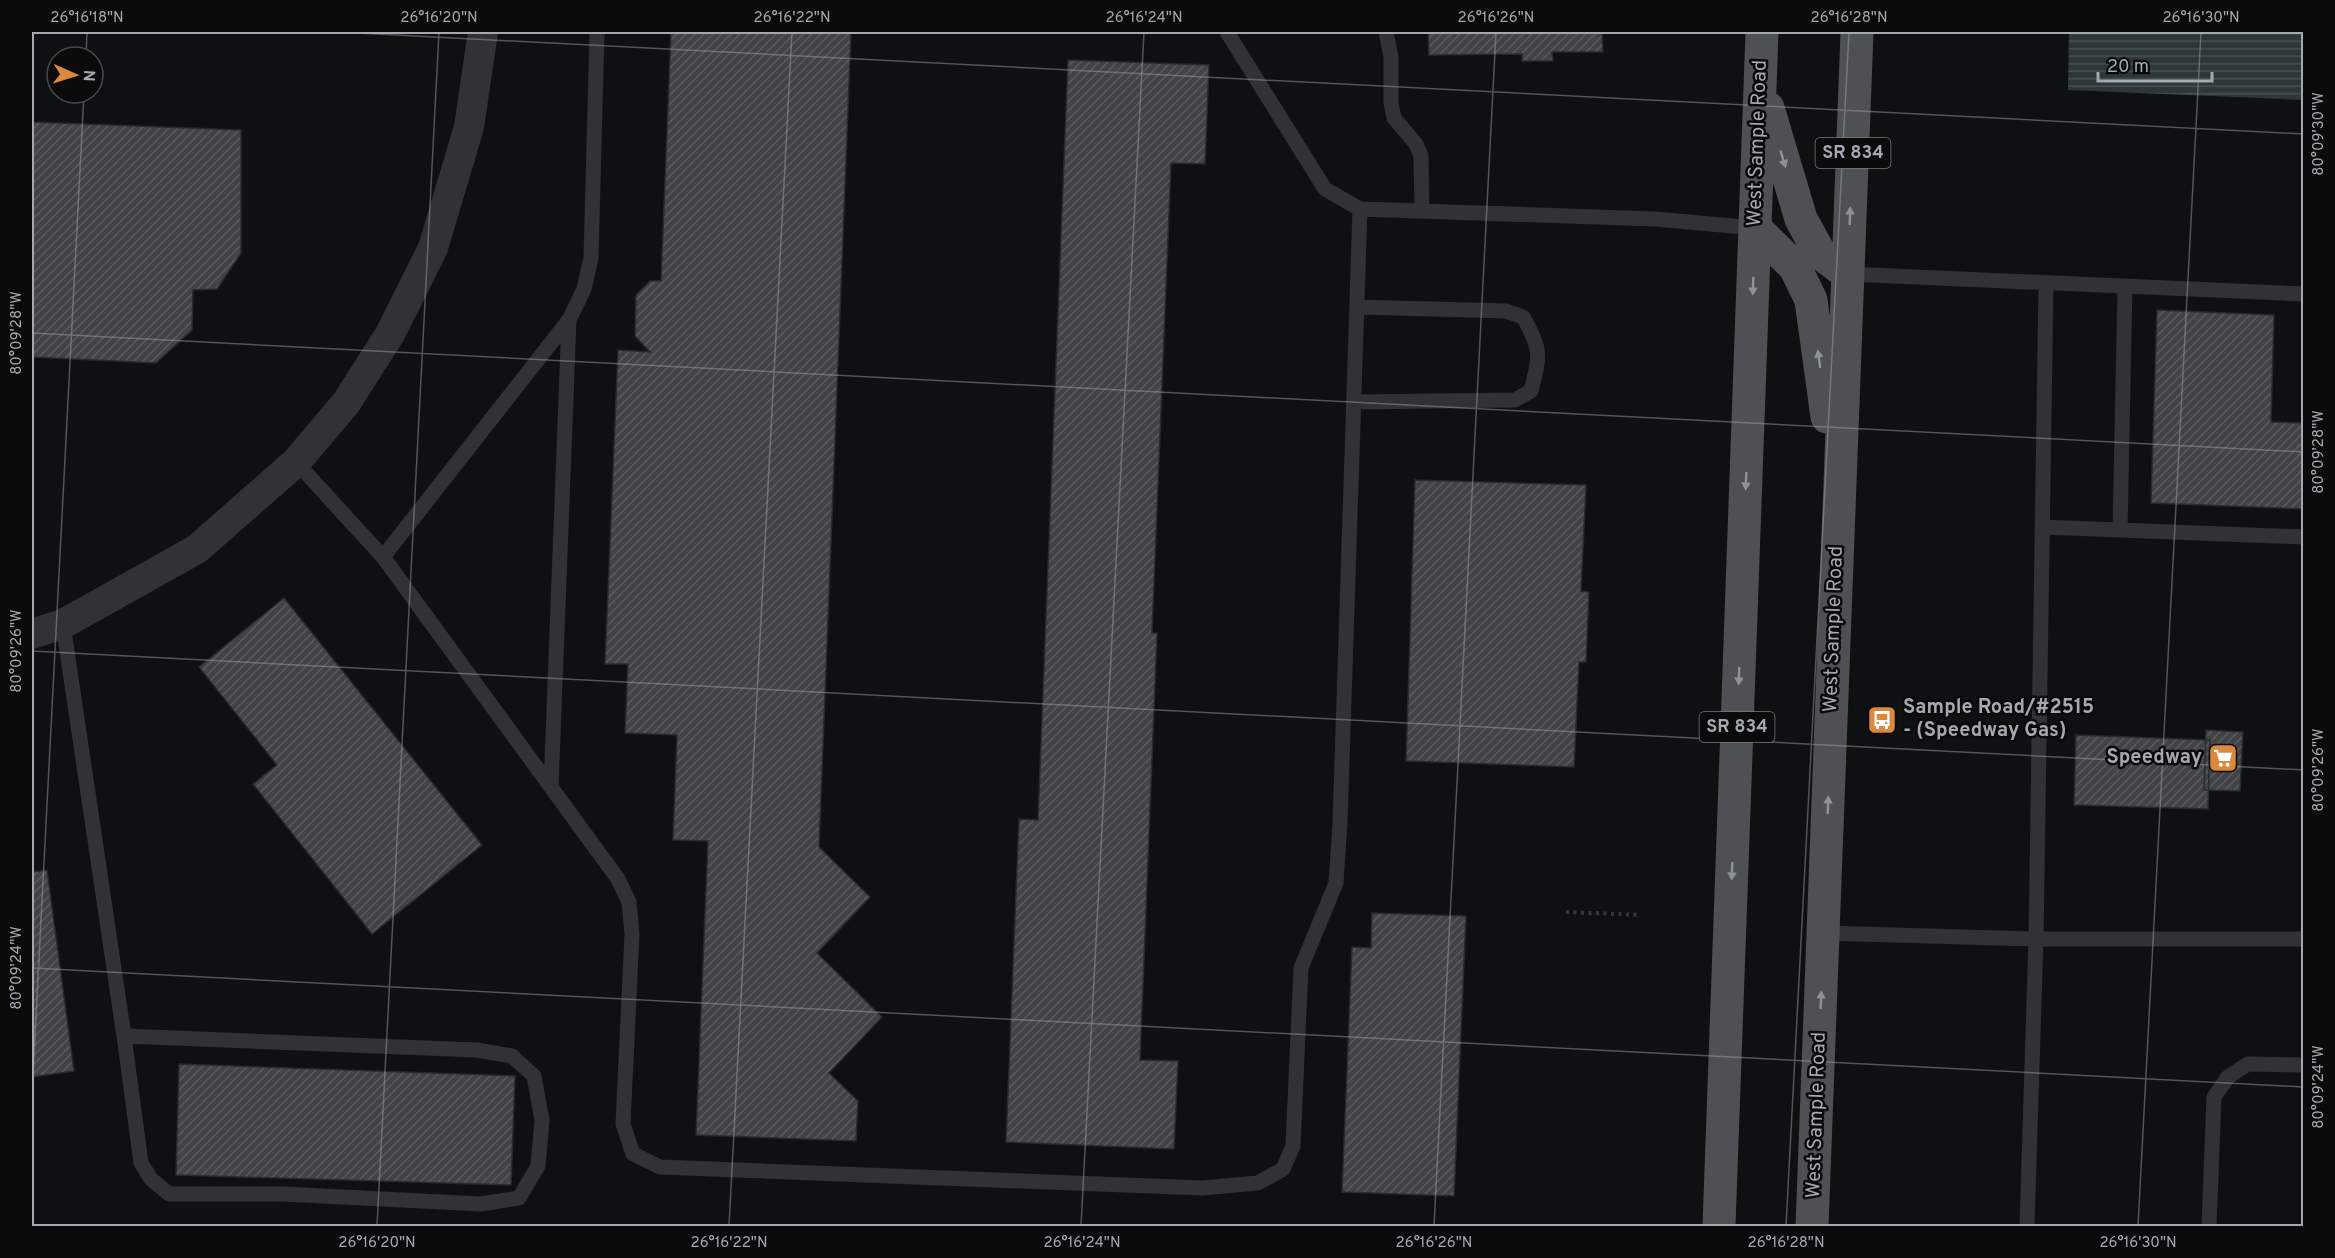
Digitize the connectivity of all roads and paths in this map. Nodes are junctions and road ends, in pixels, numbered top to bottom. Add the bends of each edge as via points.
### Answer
1 (483, 32) edge
2 (597, 32) edge
3 (1227, 32) edge
4 (1386, 32) edge
5 (1762, 32) edge
6 (1857, 32) edge
7 (1760, 83) junction
8 (1360, 209) junction
9 (1422, 211) junction
10 (1755, 228) junction
11 (1848, 274) junction
12 (2046, 284) junction
13 (2125, 287) junction
14 (2304, 294) edge
15 (1357, 307) junction
16 (569, 320) junction
17 (1354, 402) junction
18 (296, 462) junction
19 (1839, 500) junction
20 (2042, 527) junction
21 (2120, 530) junction
22 (2304, 537) edge
23 (383, 557) junction
24 (63, 624) junction
25 (32, 634) edge
26 (551, 787) junction
27 (1566, 912) dead end
28 (1641, 915) dead end
29 (1824, 933) junction
30 (2036, 939) junction
31 (2304, 939) edge
32 (124, 1036) junction
33 (2304, 1065) edge
34 (1719, 1227) edge
35 (1812, 1227) edge
36 (2027, 1227) edge
37 (2209, 1227) edge

1 - 18 street via 469,127 433,248 390,334 346,403
2 - 16 lane via 591,258 584,289
3 - 8 lane via 1325,189
4 - 9 lane via 1394,118 1421,156
5 - 7 main road, West Sample Road / SR 834
11 -> 6 main road, West Sample Road / SR 834
7 - 10 main road, West Sample Road / SR 834
7 -> 11 main road via 1801,219 1819,252
8 - 9 lane
8 - 15 lane
9 - 10 lane via 1655,219
19 -> 10 main road via 1811,300 1796,267
10 -> 34 main road, West Sample Road / SR 834
11 - 12 lane
11 - 19 main road, West Sample Road / SR 834
12 - 13 lane
12 - 20 lane
13 - 14 lane
13 - 21 lane
15 - 17 lane
15 - 17 lane via 1506,311 1523,317 1540,357 1532,392 1515,400
16 - 23 lane
16 - 26 lane
17 - 26 lane via 1336,883 1302,968 1293,1146 1283,1168 1258,1183 1202,1188 660,1167 633,1155 623,1124 632,934 629,902 618,879
18 - 23 lane
18 - 24 street via 197,549
29 -> 19 main road, West Sample Road / SR 834
20 - 21 lane
20 - 30 lane
21 - 22 lane
23 - 26 lane
24 - 25 street
24 - 32 lane
27 - 28 path
29 - 30 lane
35 -> 29 main road, West Sample Road / SR 834
30 - 31 lane
30 - 36 lane
32 - 32 lane via 477,1050 512,1056 534,1076 542,1120 538,1166 519,1198 481,1204 283,1194 168,1194 141,1163
33 - 37 lane via 2248,1064 2228,1077 2214,1097

